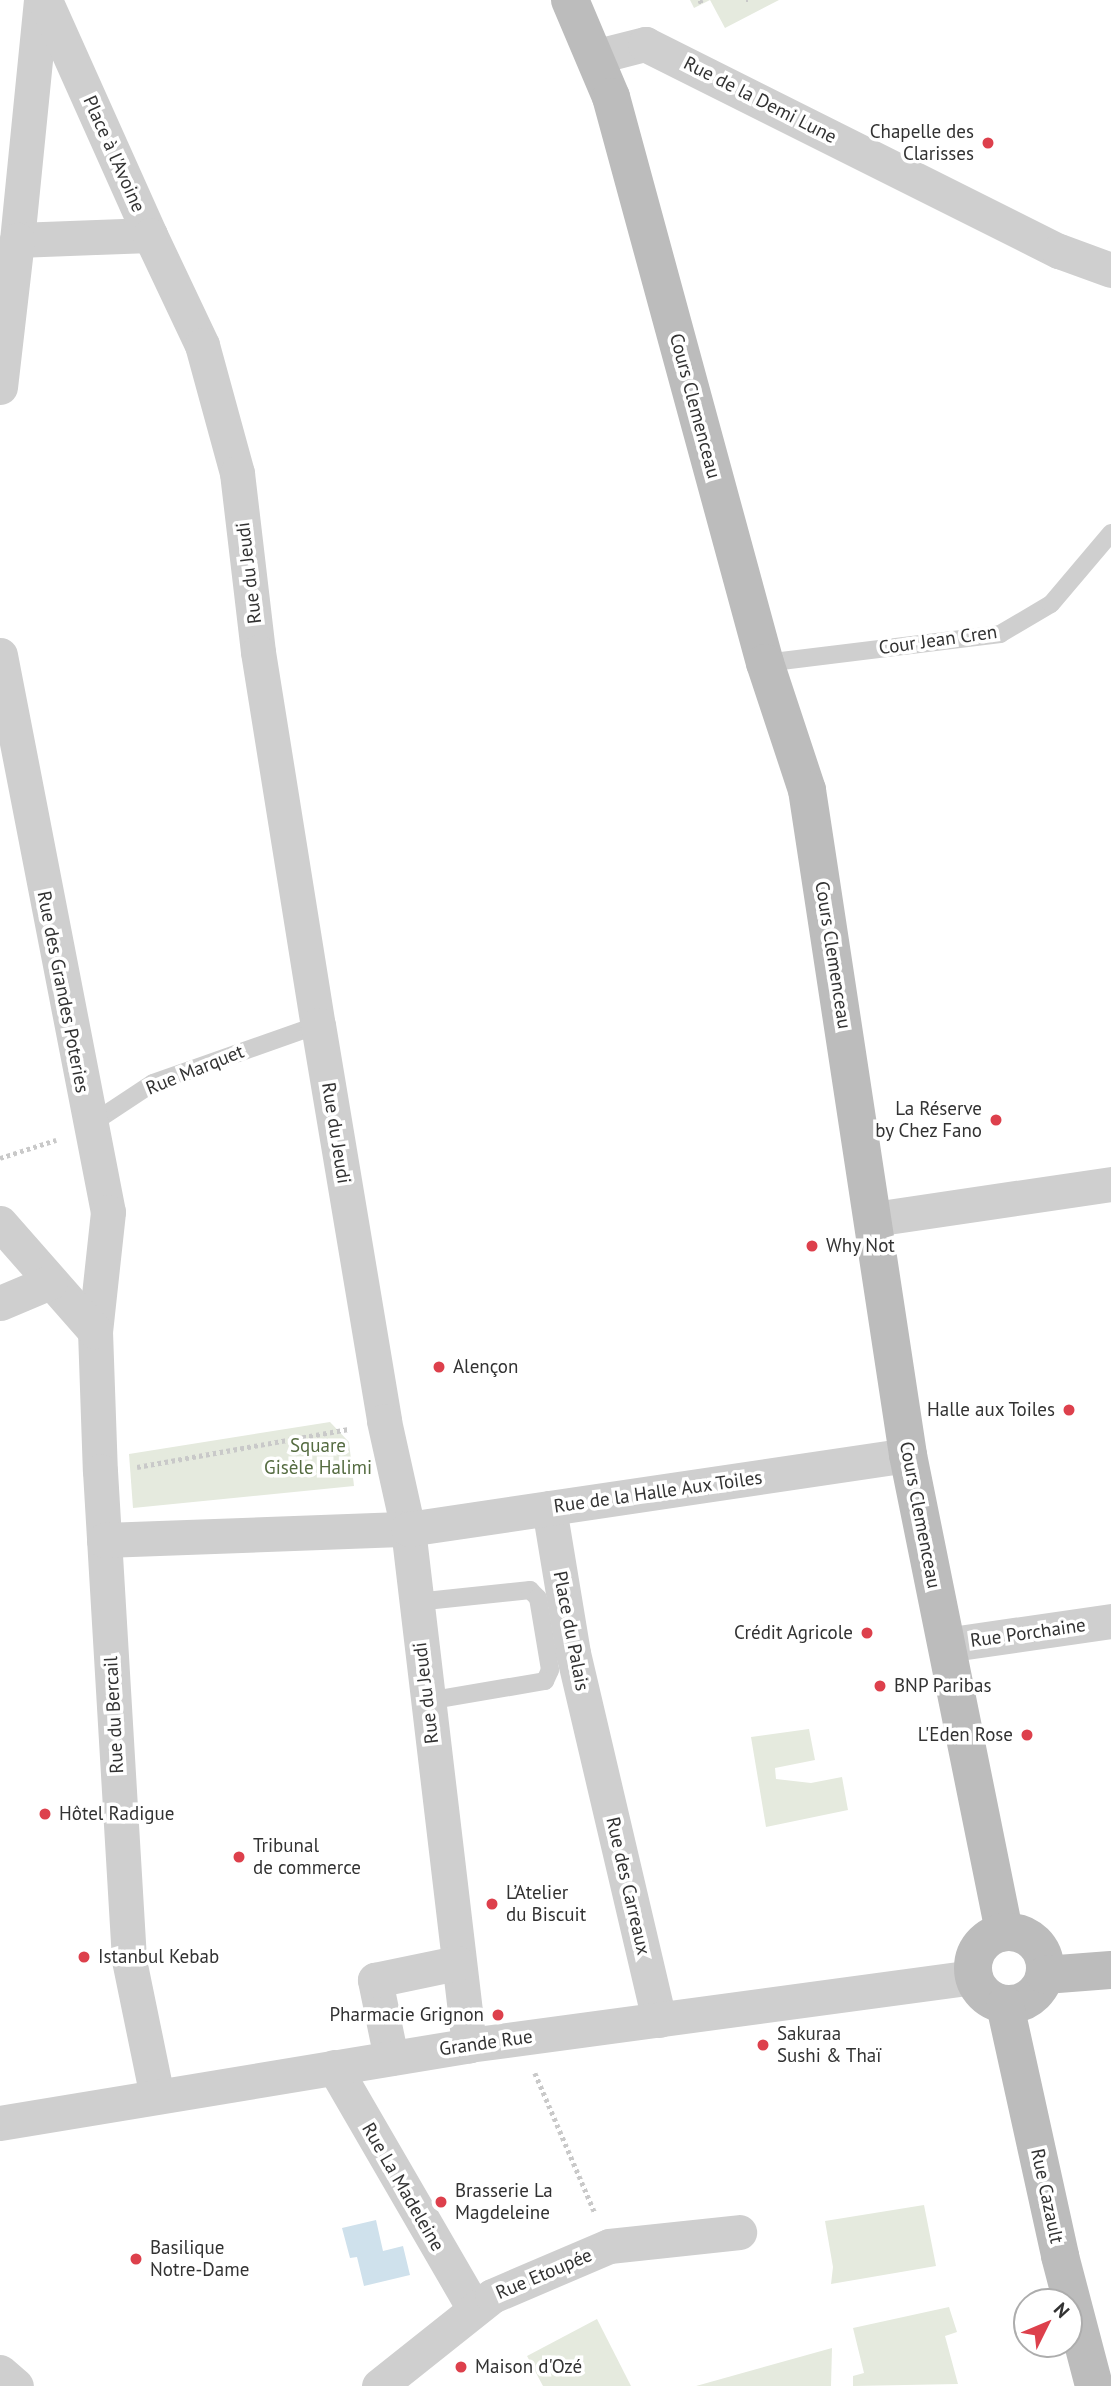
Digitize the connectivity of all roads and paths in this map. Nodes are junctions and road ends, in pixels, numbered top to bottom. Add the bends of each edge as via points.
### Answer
1 (43, 0) edge
2 (570, 0) edge
3 (594, 57) junction
4 (150, 235) junction
5 (17, 240) junction
6 (1111, 270) edge
7 (0, 387) edge
8 (1111, 533) edge
9 (0, 655) edge
10 (765, 663) junction
11 (318, 1025) junction
12 (88, 1126) junction
13 (0, 1158) edge
14 (1111, 1184) edge
15 (874, 1219) junction
16 (0, 1223) edge
17 (50, 1282) junction
18 (0, 1303) edge
19 (95, 1331) junction
20 (384, 1421) junction
21 (908, 1455) junction
22 (100, 1471) junction
23 (549, 1508) junction
24 (408, 1529) junction
25 (104, 1541) junction
26 (416, 1602) junction
27 (1111, 1620) edge
28 (945, 1645) junction
29 (427, 1701) junction
30 (598, 1752) joint
31 (1004, 1932) junction
32 (457, 1963) junction
33 (1111, 1970) edge
34 (1045, 1975) junction
35 (974, 1977) junction
36 (1004, 2004) junction
37 (659, 2020) junction
38 (520, 2038) junction
39 (469, 2045) junction
40 (391, 2058) junction
41 (334, 2067) junction
42 (157, 2096) junction
43 (0, 2123) edge
44 (738, 2232) dead end
45 (609, 2246) junction
46 (473, 2307) junction
47 (0, 2372) edge
48 (16, 2386) edge
49 (379, 2386) edge
50 (1094, 2386) edge

1 - 4 street, Place à l'Avoine
1 - 5 street, Place à l'Avoine
2 - 3 street, Cours Clemenceau
3 - 6 street, Rue de la Demi Lune via 645,44 1059,251
3 - 10 street, Cours Clemenceau via 611,97
4 - 5 street, Place à l'Avoine
4 - 11 street, Rue du Jeudi via 202,345 237,473 258,652
5 - 7 street
8 - 10 lane, Cour Jean Cren via 1106,533 1051,604 1000,634
9 - 12 street, Rue des Grandes Poteries
10 - 15 street, Cours Clemenceau via 807,790
11 - 12 lane, Rue Marquet via 153,1083
11 - 20 street, Rue du Jeudi
12 - 13 path
12 - 19 street, Rue des Grandes Poteries via 108,1212
14 - 15 street
15 - 21 street, Cours Clemenceau
16 - 17 street
17 - 18 street
17 - 19 street
19 - 22 street, Rue du Bercail
20 - 22 path
20 - 24 street, Rue du Jeudi
21 - 23 street, Rue de la Halle Aux Toiles
21 - 28 street, Cours Clemenceau
22 - 25 street, Rue du Bercail
23 - 24 street, Rue de la Halle Aux Toiles
23 - 30 street, Place du Palais via 573,1653
24 - 25 street, Rue de la Halle Aux Toiles
24 - 26 street, Rue du Jeudi
25 - 42 street, Rue du Bercail via 129,1960
26 - 29 street, Rue du Jeudi
26 - 29 lane via 530,1590 538,1598 551,1670 545,1681
27 - 28 street, Rue Porchaine
28 - 31 street, Cours Clemenceau
29 - 32 street, Rue du Jeudi
30 - 37 street, Rue des Carreaux
31 - 34 street via 1027,1936 1036,1944
31 - 35 street via 983,1943 976,1953
32 - 39 street, Rue du Jeudi
32 - 40 street via 375,1980
33 - 34 street
34 - 36 street via 1035,1995
35 - 36 street via 985,1996
35 - 37 street, Grande Rue
36 - 50 street, Rue Cazault
37 - 38 street, Grande Rue
38 - 39 street, Grande Rue
38 - 45 path
39 - 40 street, Grande Rue
40 - 41 street, Grande Rue
41 - 42 street, Grande Rue
41 - 46 street, Rue La Madeleine
42 - 43 street, Grande Rue
44 - 45 street, Rue Etoupée
45 - 46 street, Rue Etoupée
46 - 49 street, Rue Etoupée
47 - 48 street

